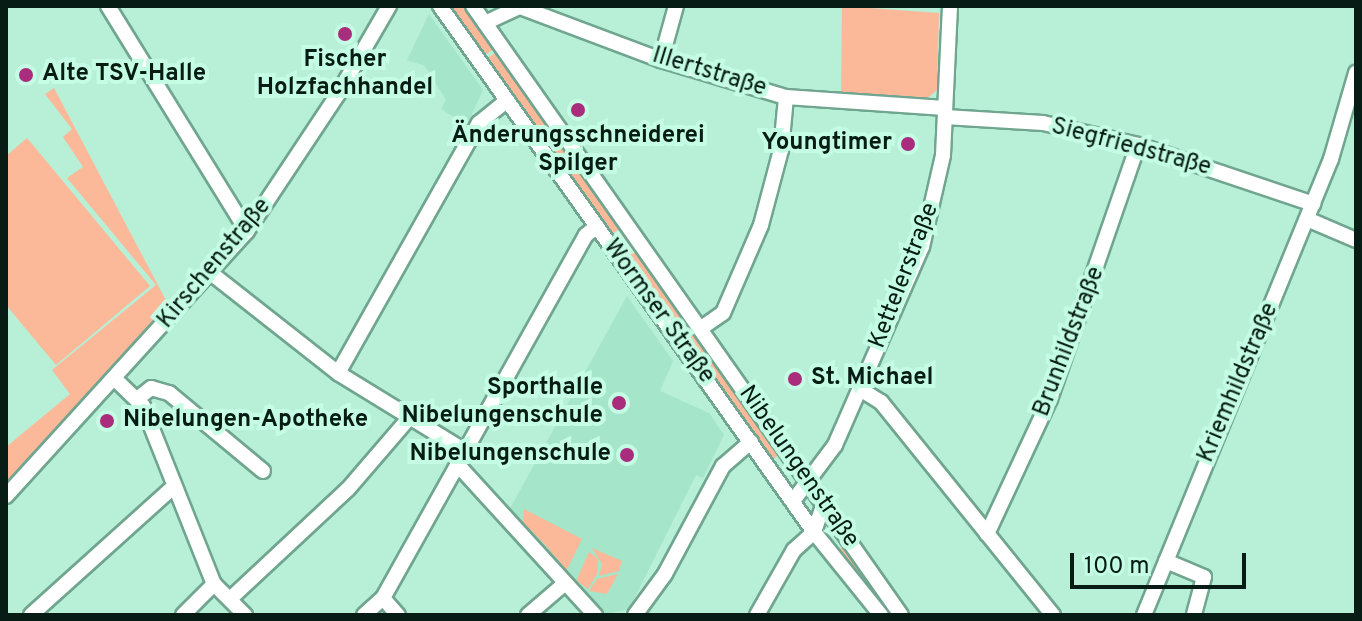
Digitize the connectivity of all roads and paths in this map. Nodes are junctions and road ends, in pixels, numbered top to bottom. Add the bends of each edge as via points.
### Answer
1 (108, 6) edge
2 (389, 6) edge
3 (440, 6) edge
4 (473, 6) edge
5 (676, 6) edge
6 (950, 6) edge
7 (485, 23) junction
8 (661, 60) junction
9 (1356, 73) edge
10 (786, 97) junction
11 (507, 100) junction
12 (945, 112) junction
13 (1352, 112) edge
14 (1138, 145) junction
15 (1313, 204) junction
16 (1307, 219) junction
17 (597, 226) junction
18 (247, 231) junction
19 (1356, 240) edge
20 (211, 273) junction
21 (700, 329) junction
22 (338, 373) junction
23 (115, 379) junction
24 (860, 389) junction
25 (137, 399) junction
26 (409, 418) junction
27 (751, 442) junction
28 (461, 458) junction
29 (263, 471) dead end
30 (806, 478) junction
31 (779, 481) junction
32 (173, 487) junction
33 (6, 496) edge
34 (793, 501) junction
35 (824, 503) junction
36 (814, 532) junction
37 (844, 532) junction
38 (987, 534) junction
39 (1166, 561) junction
40 (214, 584) junction
41 (564, 584) junction
42 (383, 598) junction
43 (230, 599) junction
44 (31, 615) edge
45 (183, 615) edge
46 (245, 615) edge
47 (364, 615) edge
48 (398, 615) edge
49 (528, 615) edge
50 (595, 615) edge
51 (635, 615) edge
52 (757, 615) edge
53 (881, 615) edge
54 (901, 615) edge
55 (1053, 615) edge
56 (1144, 615) edge
57 (1194, 615) edge

1 - 18 street
2 - 18 street, Kirschenstraße
3 - 11 street, Wormser Straße
4 - 7 street, Nibelungenstraße
5 - 8 street
6 - 12 street, Kettelerstraße
7 - 8 street, Illertstraße via 520,7
7 - 21 street, Nibelungenstraße
8 - 10 street, Illertstraße
9 - 13 street, Kriemhildstraße
10 - 12 street, Illertstraße
10 - 21 street via 765,213 723,313
11 - 17 street, Wormser Straße
11 - 22 street via 479,123
12 - 14 street, Siegfriedstraße via 1043,123
12 - 24 street, Kettelerstraße via 936,202 927,232
13 - 15 street, Kriemhildstraße
14 - 15 street, Siegfriedstraße
14 - 38 street, Brunhildstraße via 1050,399
15 - 16 street, Kriemhildstraße
16 - 19 street
16 - 39 street, Kriemhildstraße
17 - 27 street, Wormser Straße
17 - 28 street via 586,235
18 - 20 street, Kirschenstraße
20 - 22 street
20 - 23 street, Kirschenstraße
21 - 30 street, Nibelungenstraße
22 - 26 street
23 - 25 street
23 - 33 street, Kirschenstraße
24 - 30 street, Kettelerstraße via 831,452
24 - 38 street via 881,402
25 - 29 street via 151,388 169,393
25 - 32 street
26 - 28 street
26 - 43 street via 348,489
27 - 31 street, Wormser Straße
27 - 51 street via 716,476 665,574
28 - 41 street
28 - 42 street
30 - 31 street
30 - 34 street, Kettelerstraße
30 - 35 street, Nibelungenstraße
31 - 34 street, Wormser Straße
32 - 40 street
32 - 44 street
34 - 36 street, Wormser Straße
35 - 36 street
35 - 37 street, Nibelungenstraße
36 - 37 street
36 - 52 street via 794,550
36 - 53 street, Wormser Straße
37 - 54 street, Nibelungenstraße
38 - 55 street
39 - 56 street, Kriemhildstraße
39 - 57 street via 1204,577
40 - 43 street
40 - 45 street
41 - 49 street
41 - 50 street
42 - 47 street
42 - 48 street
43 - 46 street

